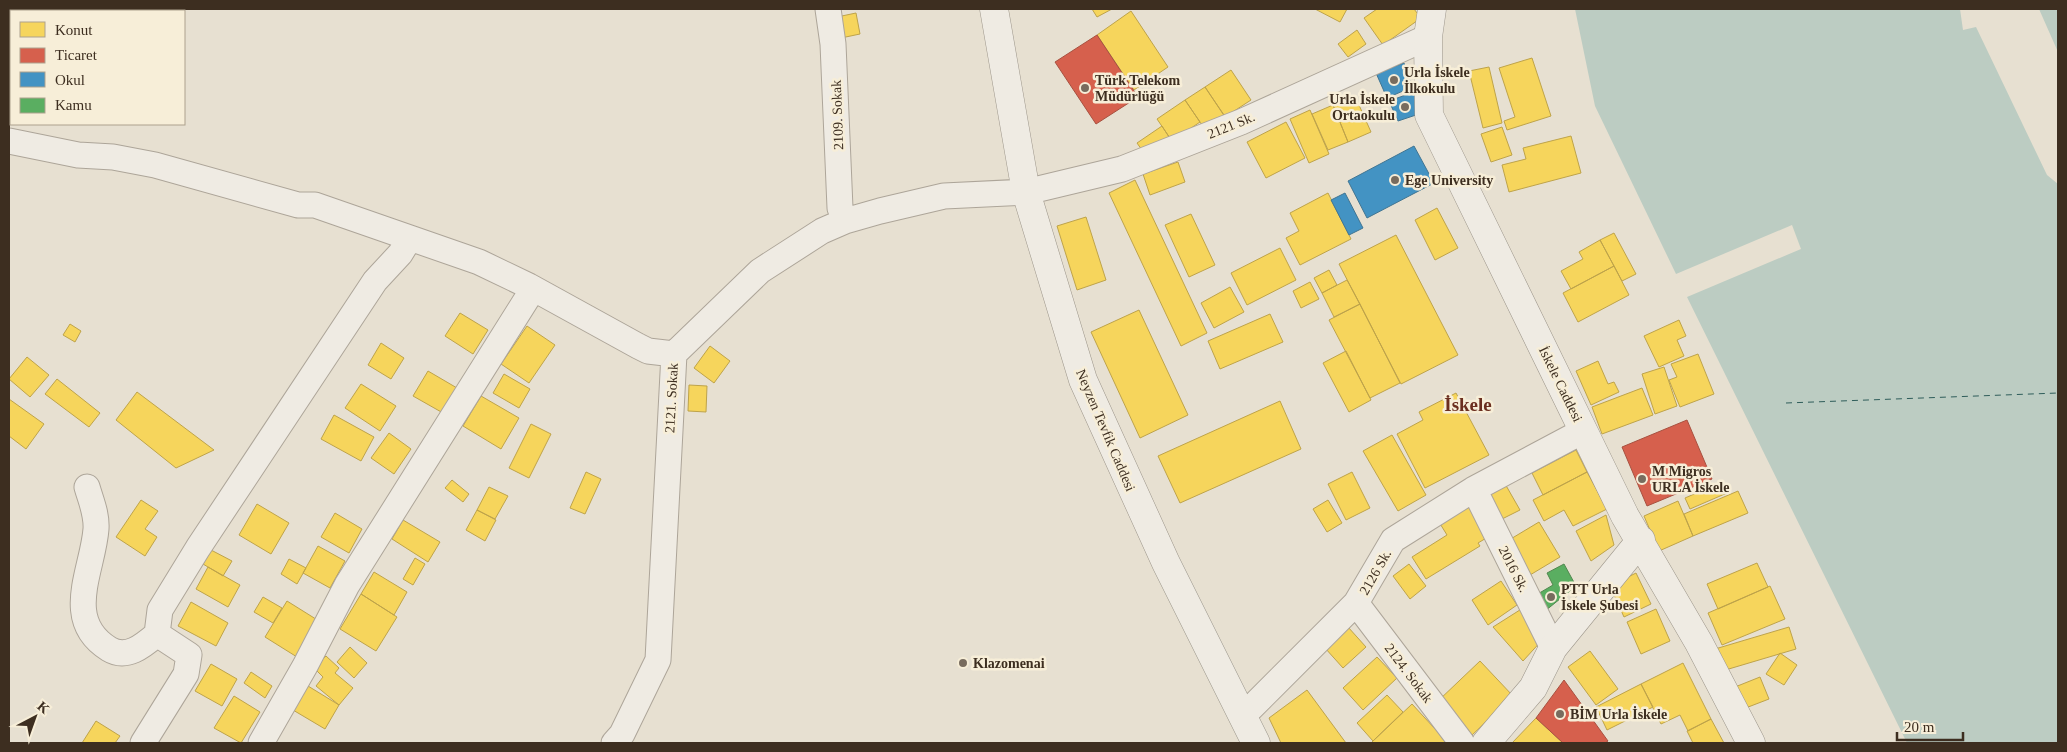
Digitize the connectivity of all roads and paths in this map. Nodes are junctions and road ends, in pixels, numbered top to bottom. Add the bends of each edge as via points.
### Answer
1 (828, 9) edge
2 (994, 9) edge
3 (1432, 9) edge
4 (1428, 37) junction
5 (9, 141) edge
6 (1026, 192) junction
7 (845, 221) junction
8 (410, 238) junction
9 (534, 289) junction
10 (674, 354) junction
11 (1583, 431) junction
12 (87, 488) dead end
13 (1474, 489) junction
14 (1641, 540) junction
15 (1356, 603) junction
16 (157, 634) junction
17 (1554, 648) junction
18 (1243, 716) junction
19 (143, 743) edge
20 (261, 743) edge
21 (614, 743) edge
22 (1256, 743) edge
23 (1462, 743) edge
24 (1486, 743) edge
25 (1751, 743) edge

1 - 7 street, 2109. Sokak via 833,44 840,208
2 - 6 street, Neyzen Tevfik Caddesi
3 - 4 street, İskele Caddesi
4 - 6 street, 2121 Sk. via 1241,122 1122,168
4 - 11 street, İskele Caddesi via 1429,114
5 - 8 street via 78,156 113,157 155,165 298,205 316,205
6 - 7 street, 2121. Sokak via 944,196
6 - 18 street, Neyzen Tevfik Caddesi via 1083,380 1166,563
7 - 10 street, 2121. Sokak via 822,231 760,271
8 - 9 street via 479,262
8 - 16 street via 400,254 374,281 198,548 160,610
9 - 10 street via 648,351
9 - 20 street via 347,584
10 - 21 street, 2121. Sokak via 658,660 622,734
11 - 13 street, 2126 Sk.
11 - 14 street, İskele Caddesi via 1625,516
12 - 16 street via 96,527 85,577 83,606 94,636 114,652 125,653 137,650
13 - 15 street, 2126 Sk. via 1393,540
13 - 17 street, 2016 Sk.
14 - 17 street
14 - 25 street, İskele Caddesi
15 - 18 street, 2126 Sk.
15 - 23 street, 2124. Sokak
16 - 19 street via 190,655 186,674
17 - 24 street via 1533,688
18 - 22 street, Neyzen Tevfik Caddesi

